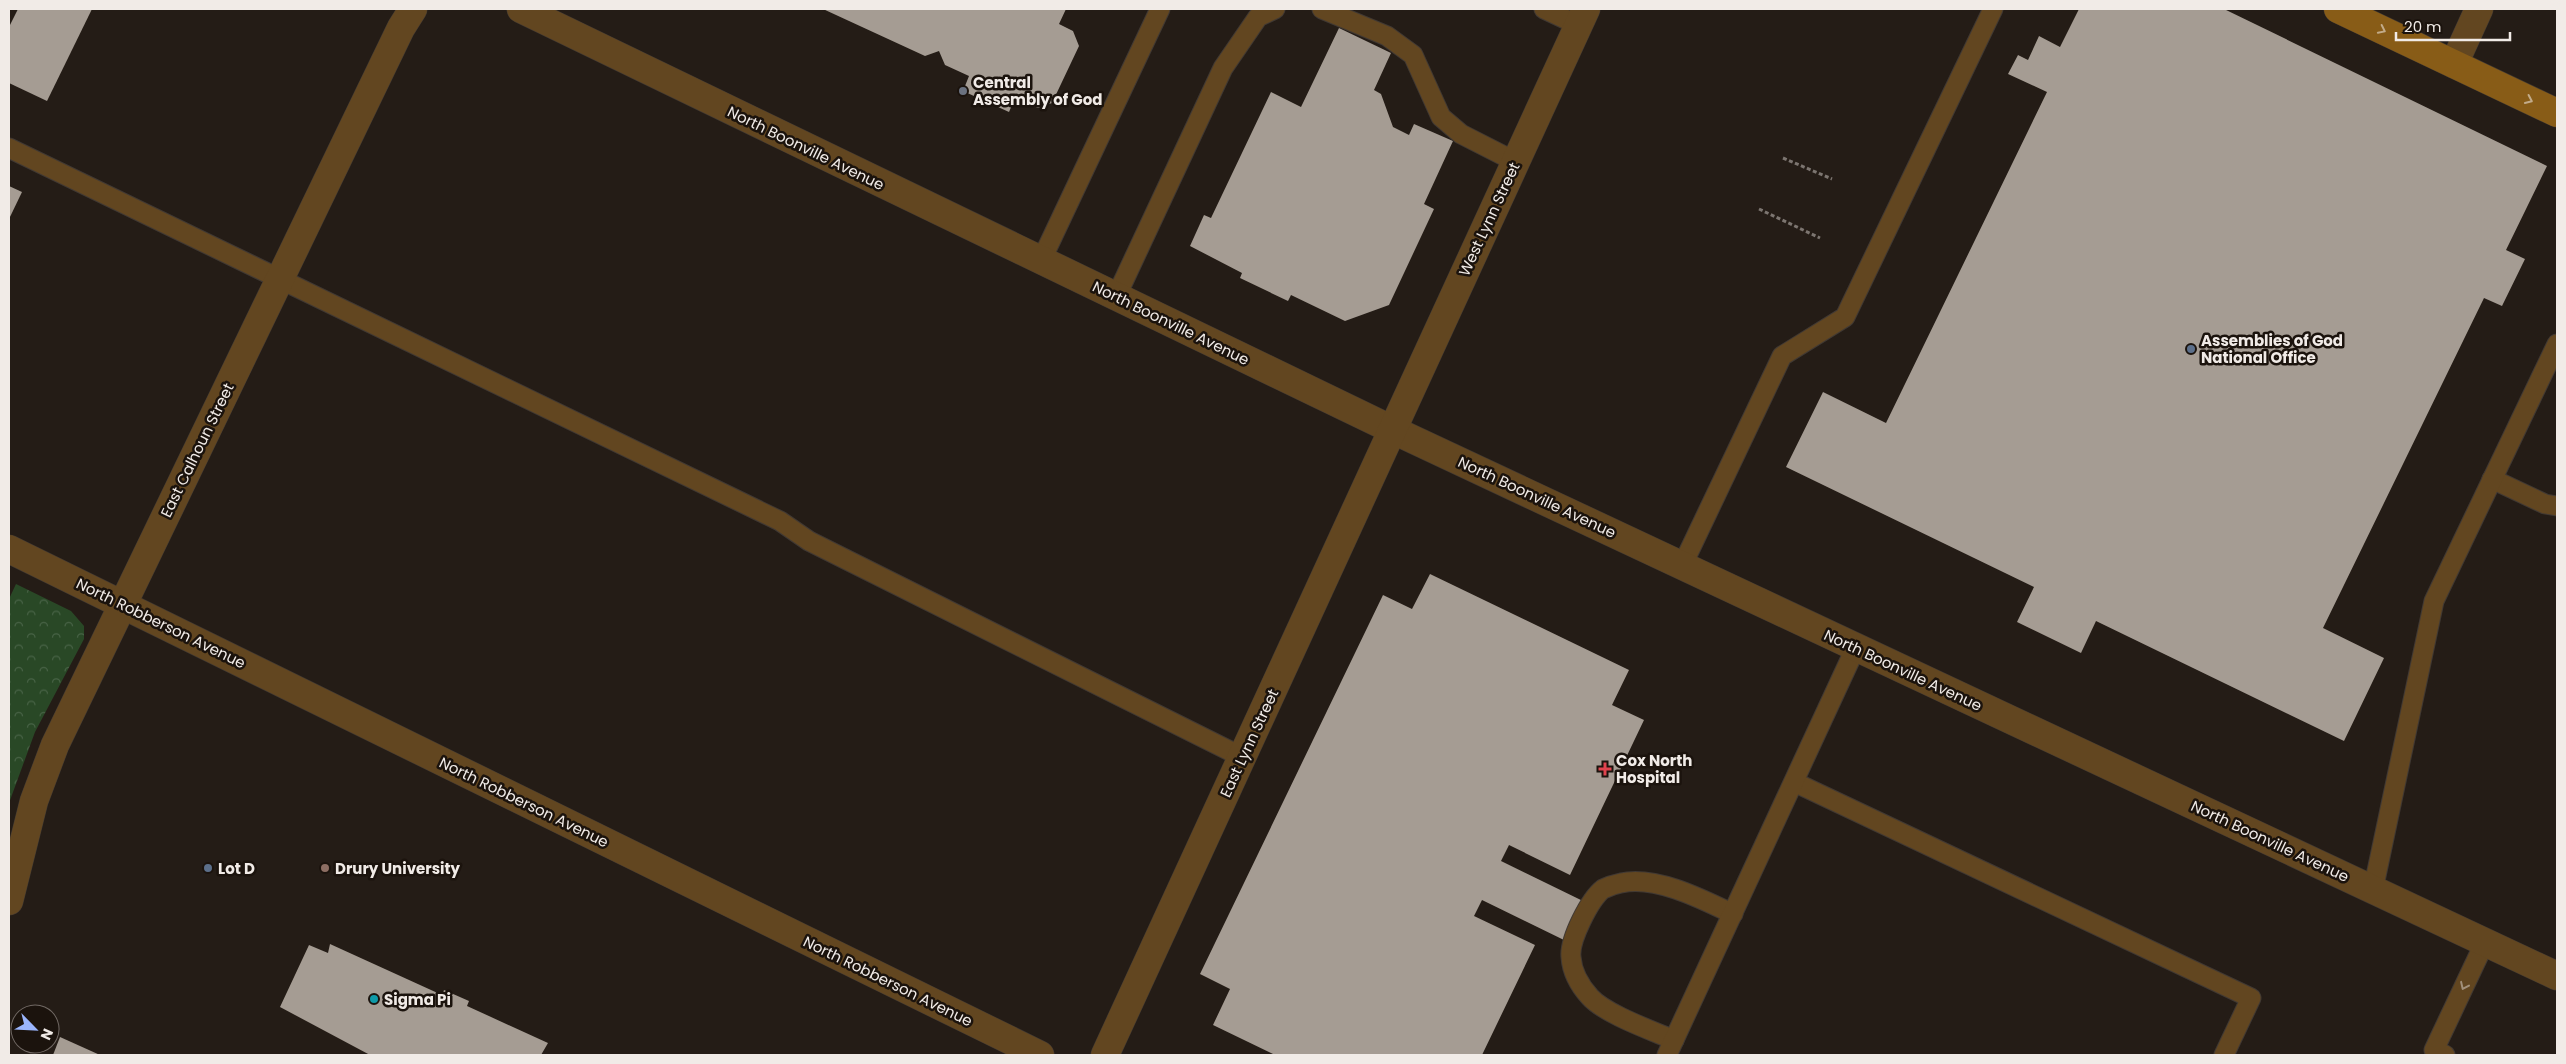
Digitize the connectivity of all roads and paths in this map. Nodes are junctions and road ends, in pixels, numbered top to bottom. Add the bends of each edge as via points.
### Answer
1 (412, 9) edge
2 (521, 9) edge
3 (1160, 9) edge
4 (1275, 9) edge
5 (1322, 9) edge
6 (1544, 9) edge
7 (1993, 9) edge
8 (2338, 9) edge
9 (2480, 9) edge
10 (1582, 17) edge
11 (2454, 64) junction
12 (2557, 113) edge
13 (9, 148) edge
14 (1783, 158) dead end
15 (1516, 162) junction
16 (1832, 179) dead end
17 (1758, 209) dead end
18 (1820, 238) dead end
19 (1041, 261) junction
20 (280, 279) junction
21 (1116, 297) junction
22 (2557, 344) edge
23 (1393, 430) junction
24 (2492, 479) junction
25 (2557, 506) edge
26 (9, 549) edge
27 (1682, 566) junction
28 (122, 604) junction
29 (1856, 647) junction
30 (1242, 757) junction
31 (1794, 782) junction
32 (2374, 890) junction
33 (9, 901) edge
34 (1733, 914) junction
35 (2484, 942) junction
36 (2557, 976) edge
37 (1671, 1048) edge
38 (2437, 1054) edge
39 (1040, 1055) edge
40 (1105, 1055) edge
41 (2224, 1055) edge

1 - 20 street, East Calhoun Street
2 - 19 street, North Boonville Avenue
3 - 19 lane
4 - 21 lane via 1258,17 1223,68
5 - 15 lane via 1387,36 1413,55 1441,117 1461,134
6 - 10 lane
7 - 27 lane via 1845,317 1782,356
8 -> 11 main road
9 - 11 street
10 - 15 street, West Lynn Street
11 -> 12 main road
13 - 20 lane
14 - 16 path
15 - 23 street, West Lynn Street
17 - 18 path
19 - 21 street, North Boonville Avenue
20 - 28 street, East Calhoun Street
20 - 30 lane via 780,521 809,541
21 - 23 street, North Boonville Avenue
22 - 24 lane
23 - 27 street, North Boonville Avenue
23 - 30 street, East Lynn Street
24 - 25 lane via 2545,504
24 - 32 lane via 2434,601
26 - 28 street, North Robberson Avenue
27 - 29 street, North Boonville Avenue
28 - 33 street, East Calhoun Street via 43,773
28 - 39 street, North Robberson Avenue
29 - 31 lane
29 - 32 street, North Boonville Avenue
30 - 40 street, East Lynn Street
31 - 34 lane
31 - 41 lane via 2251,998
32 - 35 street, North Boonville Avenue
34 - 37 lane
34 - 37 lane via 1678,889 1622,882 1603,889 1577,930 1570,955 1576,978 1592,999
35 - 36 street, North Boonville Avenue
35 -> 38 lane

